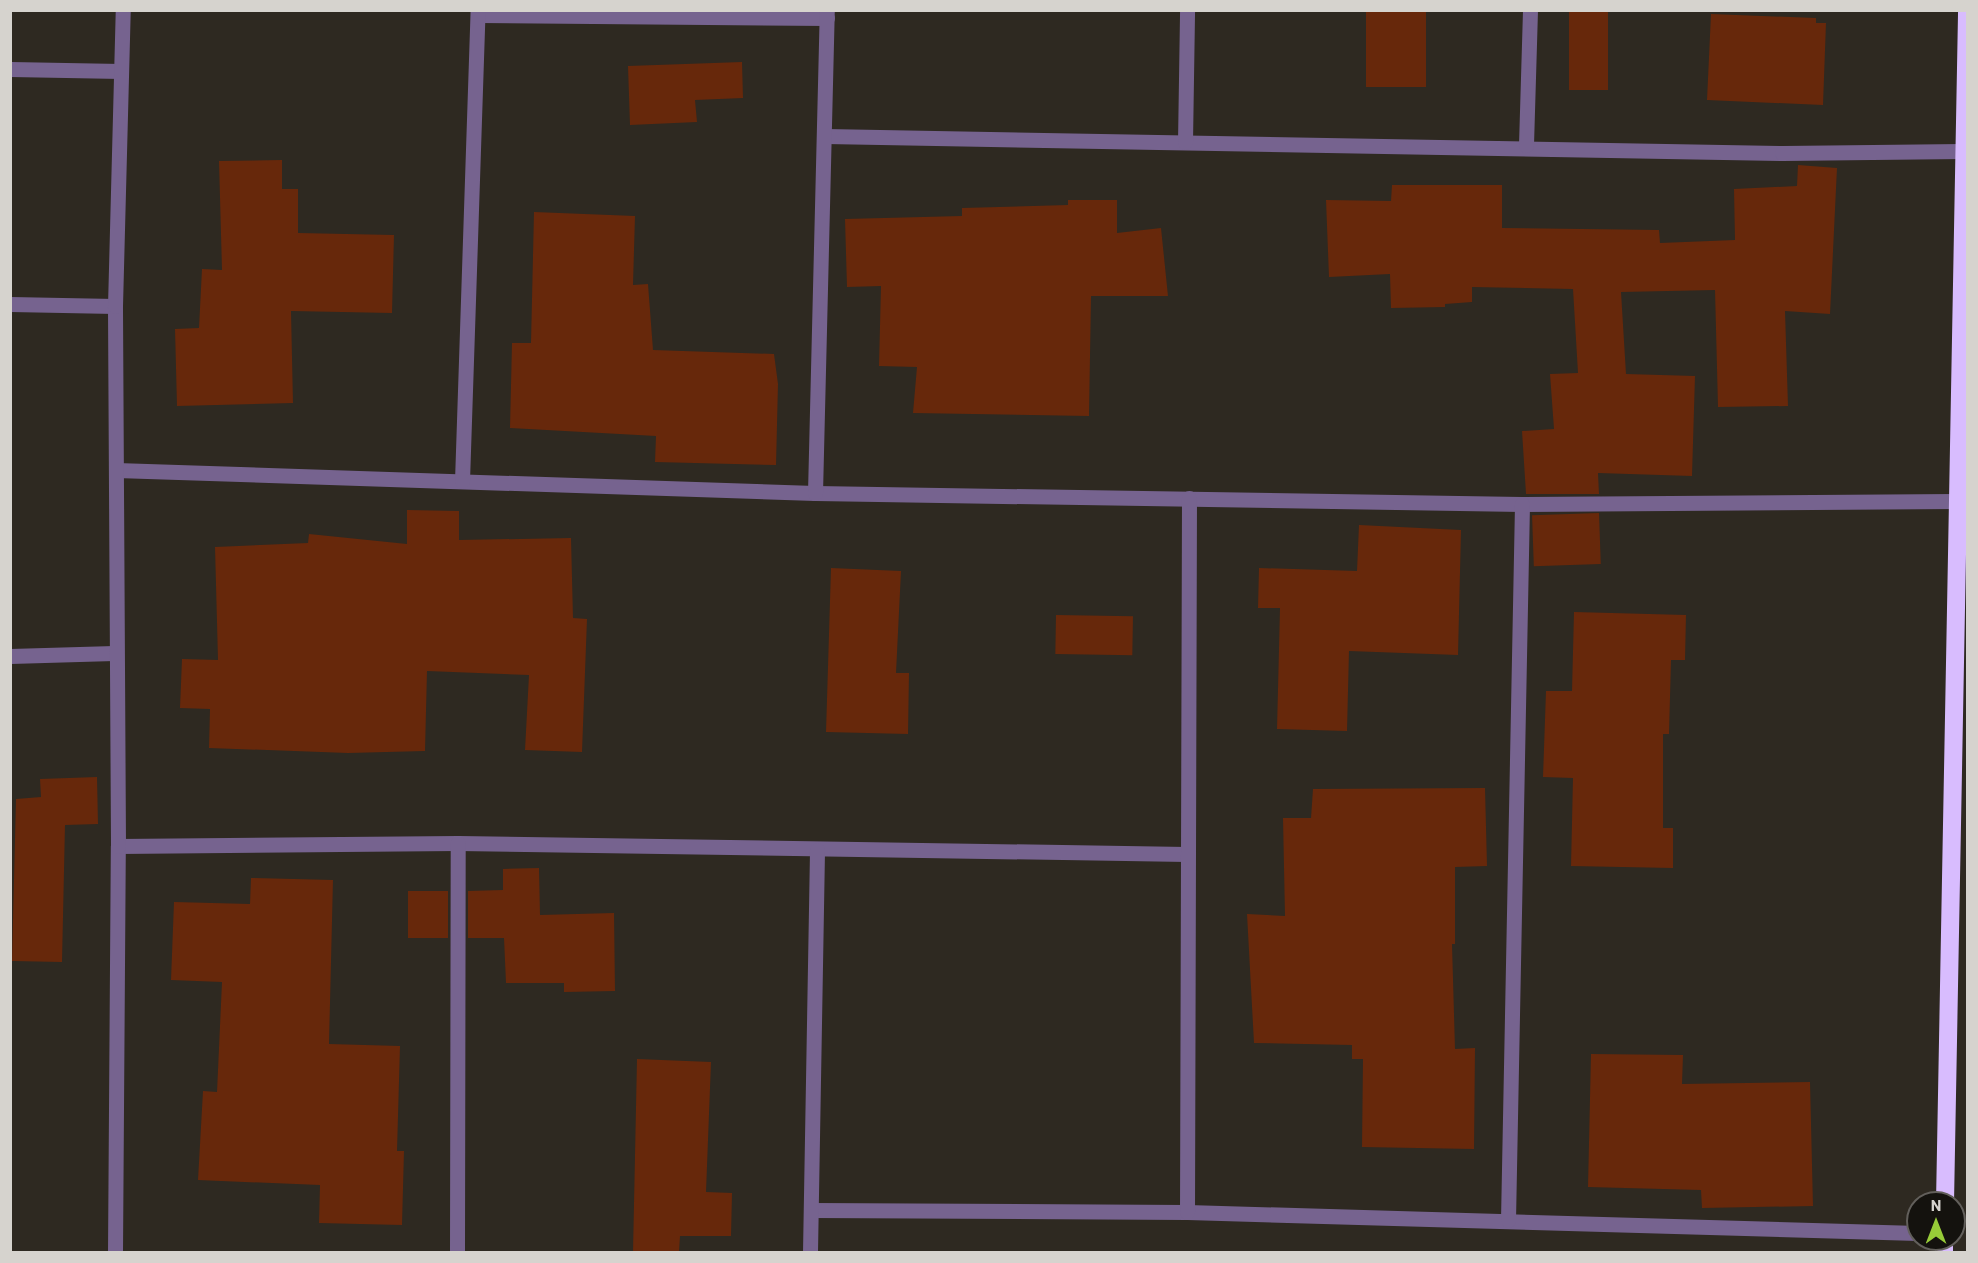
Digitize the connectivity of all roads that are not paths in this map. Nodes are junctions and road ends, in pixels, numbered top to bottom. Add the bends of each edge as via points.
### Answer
1 (123, 10) edge
2 (1187, 10) edge
3 (1530, 10) edge
4 (1966, 10) edge
5 (478, 13) edge
6 (827, 14) edge
7 (10, 69) edge
8 (121, 71) junction
9 (825, 136) junction
10 (1185, 142) junction
11 (1526, 146) junction
12 (1962, 151) junction
13 (10, 304) edge
14 (115, 306) junction
15 (116, 470) junction
16 (462, 481) junction
17 (815, 493) junction
18 (1189, 498) junction
19 (1955, 501) junction
20 (1522, 504) junction
21 (114, 653) junction
22 (10, 656) edge
23 (458, 843) junction
24 (118, 846) junction
25 (816, 850) junction
26 (1187, 854) junction
27 (1945, 1191) edge
28 (811, 1210) junction
29 (1187, 1212) junction
30 (1508, 1220) junction
31 (1906, 1233) edge
32 (115, 1252) edge
33 (457, 1252) edge
34 (810, 1252) edge

1 - 8 street
2 - 10 street
3 - 11 street
4 - 12 highway
5 - 6 street
5 - 16 street
6 - 9 street
7 - 8 street
8 - 14 street
9 - 10 street
9 - 17 street
10 - 11 street
11 - 12 street via 1782,153
12 - 19 highway
13 - 14 street
14 - 15 street
15 - 16 street
15 - 21 street
16 - 17 street
17 - 18 street
18 - 20 street
18 - 26 street
19 - 20 street
19 - 27 highway
20 - 30 street
21 - 22 street
21 - 24 street
23 - 24 street
23 - 25 street
23 - 33 street
24 - 32 street
25 - 26 street
25 - 28 street
26 - 29 street
28 - 29 street
28 - 34 street
29 - 30 street
30 - 31 street

